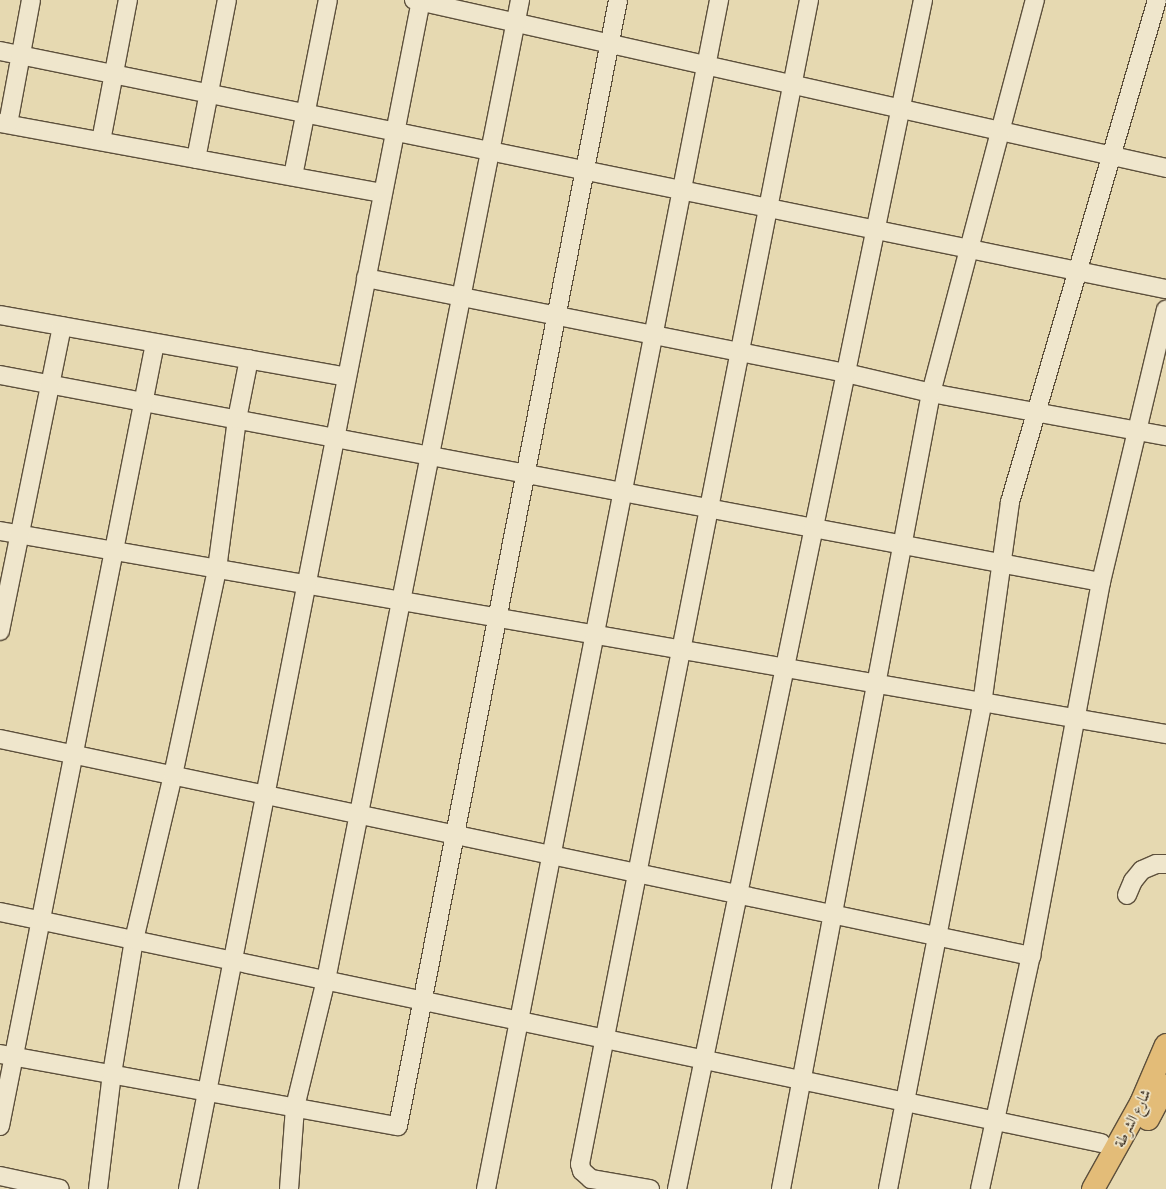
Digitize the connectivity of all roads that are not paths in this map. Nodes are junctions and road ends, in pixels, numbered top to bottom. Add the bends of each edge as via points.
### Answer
1 (31, 0) edge
2 (128, 0) edge
3 (227, 0) edge
4 (328, 0) edge
5 (419, 0) edge
6 (520, 0) edge
7 (618, 0) edge
8 (719, 0) edge
9 (809, 0) edge
10 (923, 0) edge
11 (1035, 0) edge
12 (1157, 0) edge
13 (515, 22) junction
14 (609, 44) junction
15 (0, 51) edge
16 (21, 55) junction
17 (706, 65) junction
18 (114, 74) junction
19 (792, 85) junction
20 (208, 94) junction
21 (901, 109) junction
22 (306, 114) junction
23 (4, 124) edge
24 (1000, 131) junction
25 (395, 132) junction
26 (101, 141) junction
27 (490, 151) junction
28 (1112, 156) junction
29 (196, 158) junction
30 (1166, 168) edge
31 (584, 171) junction
32 (293, 176) junction
33 (681, 190) junction
34 (383, 193) junction
35 (768, 208) junction
36 (876, 230) junction
37 (970, 248) junction
38 (1078, 271) junction
39 (366, 278) junction
40 (1166, 289) edge
41 (461, 297) junction
42 (1166, 310) edge
43 (0, 315) edge
44 (556, 316) junction
45 (62, 326) junction
46 (653, 335) junction
47 (155, 343) junction
48 (740, 352) junction
49 (249, 359) junction
50 (846, 373) junction
51 (0, 375) edge
52 (347, 377) junction
53 (50, 384) junction
54 (931, 393) junction
55 (143, 402) junction
56 (1037, 411) junction
57 (237, 419) junction
58 (1136, 430) junction
59 (1166, 436) edge
60 (335, 438) junction
61 (430, 455) junction
62 (526, 474) junction
63 (622, 492) junction
64 (709, 508) junction
65 (814, 528) junction
66 (0, 531) edge
67 (20, 534) junction
68 (903, 544) junction
69 (114, 551) junction
70 (1000, 563) junction
71 (217, 569) junction
72 (1101, 582) junction
73 (306, 585) junction
74 (401, 601) junction
75 (497, 618) junction
76 (0, 631) edge
77 (594, 635) junction
78 (681, 651) junction
79 (785, 669) junction
80 (876, 685) junction
81 (982, 704) junction
82 (1076, 720) junction
83 (1166, 734) edge
84 (0, 738) edge
85 (74, 754) junction
86 (173, 775) junction
87 (265, 795) junction
88 (359, 814) junction
89 (455, 835) junction
90 (550, 855) junction
91 (1166, 864) edge
92 (637, 873) junction
93 (738, 894) junction
94 (1127, 895) dead end
95 (0, 912) edge
96 (833, 915) junction
97 (41, 920) junction
98 (938, 937) junction
99 (134, 940) junction
100 (1031, 956) junction
101 (232, 961) junction
102 (326, 980) junction
103 (423, 1001) junction
104 (518, 1021) junction
105 (604, 1039) junction
106 (1166, 1045) edge
107 (6, 1055) edge
108 (704, 1060) junction
109 (112, 1074) junction
110 (802, 1081) junction
111 (1166, 1085) edge
112 (207, 1091) junction
113 (905, 1102) junction
114 (295, 1108) junction
115 (997, 1122) junction
116 (0, 1126) edge
117 (1101, 1143) dead end
118 (0, 1176) edge
119 (60, 1189) edge
120 (98, 1189) edge
121 (188, 1189) edge
122 (290, 1189) edge
123 (486, 1189) edge
124 (650, 1189) edge
125 (677, 1189) edge
126 (781, 1189) edge
127 (888, 1189) edge
128 (980, 1189) edge
129 (1093, 1189) edge
130 (1107, 1189) edge

1 - 16 street
2 - 18 street
3 - 20 street
4 - 22 street
5 - 13 street
5 - 25 street
6 - 13 street
7 - 14 street
8 - 17 street
9 - 19 street
10 - 21 street
11 - 24 street
12 - 28 street
13 - 14 street
13 - 27 street
14 - 17 street
14 - 31 street
15 - 16 street
16 - 18 street
16 - 23 street
17 - 19 street
17 - 33 street
18 - 20 street
18 - 26 street
19 - 21 street
19 - 35 street
20 - 22 street
20 - 29 street
21 - 24 street
21 - 36 street
22 - 25 street
22 - 32 street
23 - 26 street
24 - 28 street
24 - 37 street
25 - 27 street
25 - 34 street
26 - 29 street
27 - 31 street
27 - 41 street
28 - 30 street
28 - 38 street
29 - 32 street
31 - 33 street
31 - 44 street
32 - 34 street
33 - 35 street
33 - 46 street
34 - 39 street
35 - 36 street
35 - 48 street
36 - 37 street
36 - 50 street
37 - 38 street
37 - 54 street
38 - 40 street
38 - 56 street
39 - 41 street
39 - 52 street
41 - 44 street
41 - 61 street
42 - 58 street
43 - 45 street
44 - 46 street
44 - 62 street
45 - 47 street
45 - 53 street
46 - 48 street
46 - 63 street
47 - 49 street
47 - 55 street
48 - 50 street
48 - 64 street
49 - 52 street
49 - 57 street
50 - 54 street
50 - 65 street
51 - 53 street
52 - 60 street
53 - 55 street
53 - 67 street
54 - 56 street
54 - 68 street
55 - 57 street
55 - 69 street
56 - 58 street
56 - 70 street via 1010,502
57 - 60 street
57 - 71 street
58 - 59 street
58 - 72 street
60 - 61 street
60 - 73 street
61 - 62 street
61 - 74 street
62 - 63 street
62 - 75 street
63 - 64 street
63 - 77 street
64 - 65 street
64 - 78 street
65 - 68 street
65 - 79 street
66 - 67 street
67 - 69 street
67 - 76 street
68 - 70 street
68 - 80 street
69 - 71 street
69 - 85 street
70 - 72 street
70 - 81 street
71 - 73 street
71 - 86 street
72 - 82 street
73 - 74 street
73 - 87 street
74 - 75 street
74 - 88 street
75 - 77 street
75 - 89 street
77 - 78 street
77 - 90 street
78 - 79 street
78 - 92 street
79 - 80 street
79 - 93 street
80 - 81 street
80 - 96 street
81 - 82 street
81 - 98 street
82 - 83 street
82 - 100 street
84 - 85 street
85 - 86 street
85 - 97 street
86 - 87 street
86 - 99 street
87 - 88 street
87 - 101 street
88 - 89 street
88 - 102 street
89 - 90 street
89 - 103 street
90 - 92 street
90 - 104 street
91 - 94 street via 1156,864 1142,870 1133,881
92 - 93 street
92 - 105 street
93 - 96 street
93 - 108 street
95 - 97 street
96 - 98 street
96 - 110 street
97 - 99 street
97 - 107 street
98 - 100 street
98 - 113 street
99 - 101 street
99 - 109 street
100 - 115 street
101 - 102 street
101 - 112 street
102 - 103 street
102 - 114 street
103 - 104 street
103 - 114 street via 398,1126
104 - 105 street
104 - 123 street
105 - 108 street
105 - 124 street via 580,1164 582,1171 591,1179
106 - 129 main road, شارع الشرطة via 1140,1103
107 - 109 street
107 - 116 street
108 - 110 street
108 - 125 street
109 - 112 street
109 - 120 street
110 - 113 street
110 - 126 street
111 - 130 main road, شارع الشرطة
112 - 114 street
112 - 121 street
113 - 115 street
113 - 127 street
114 - 122 street
115 - 117 street
115 - 128 street
118 - 119 street

